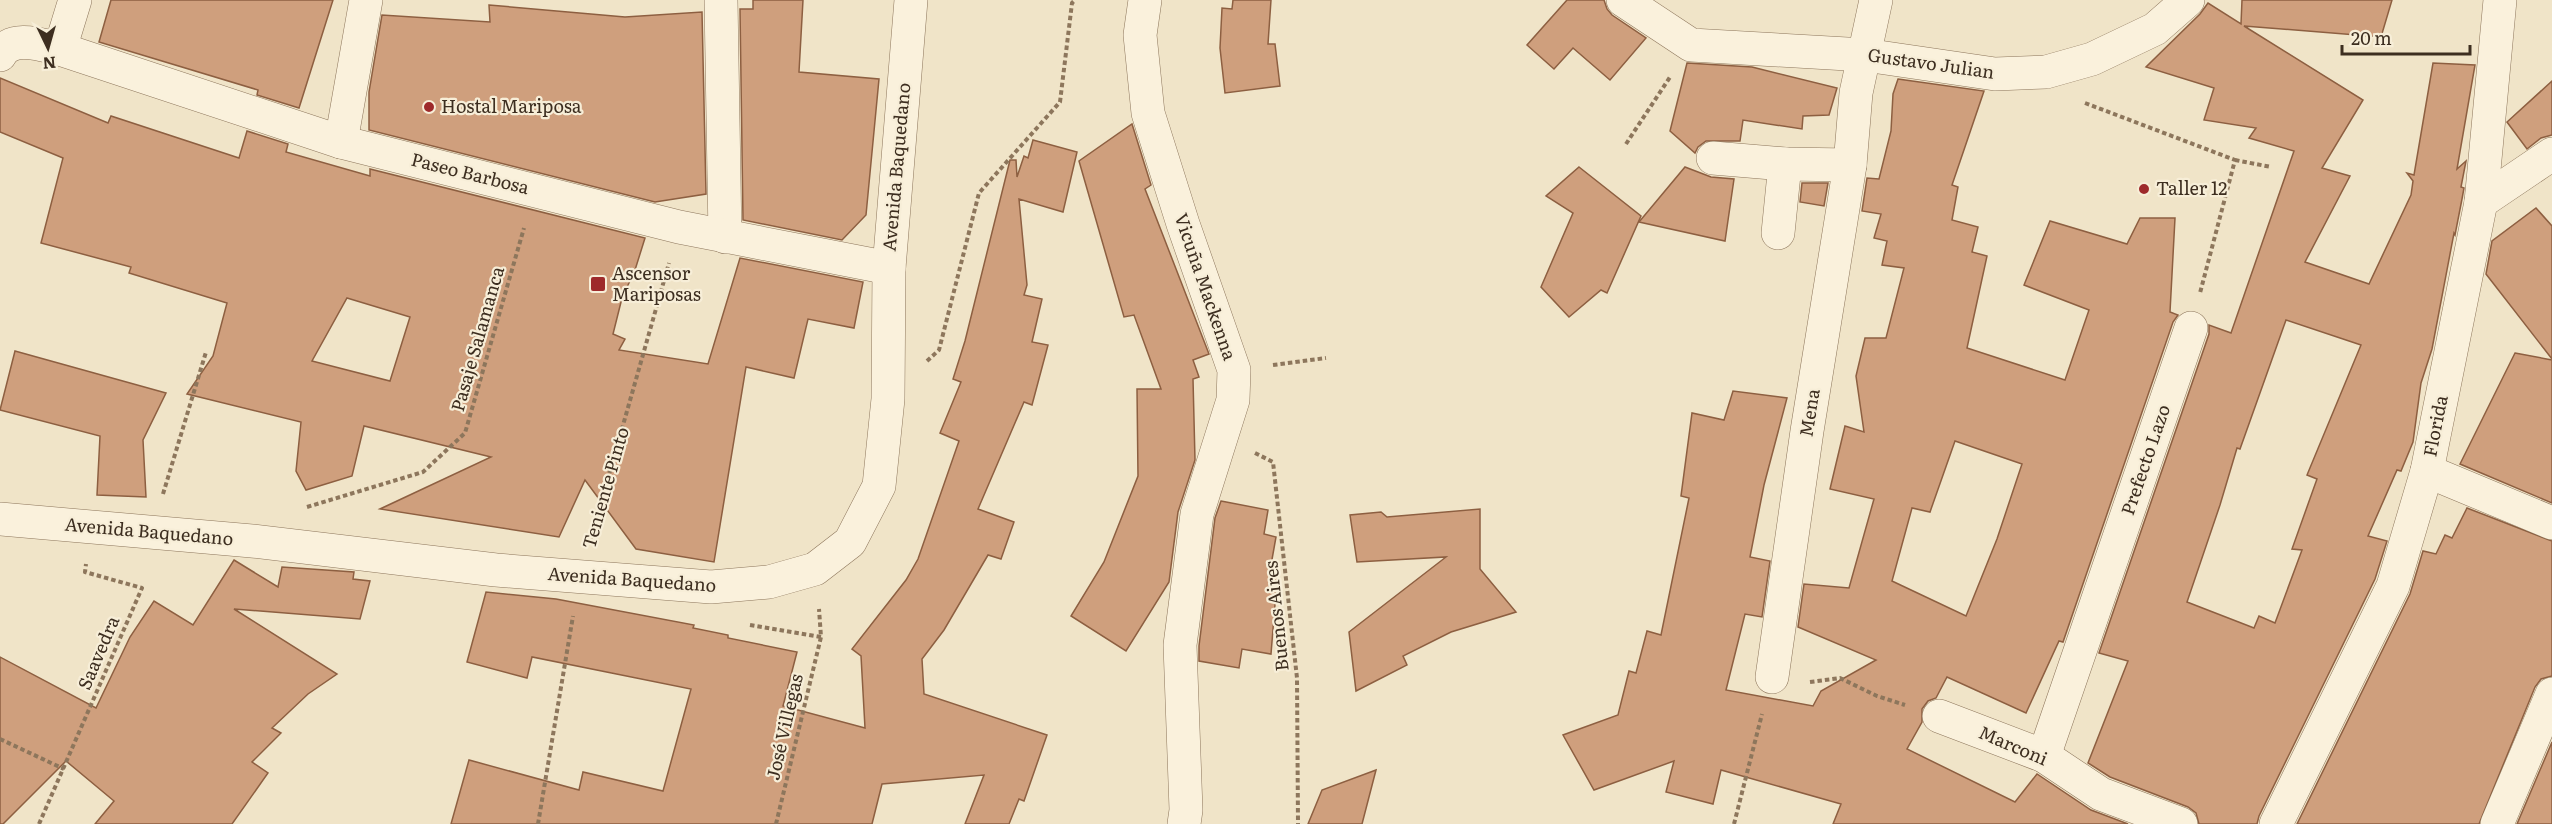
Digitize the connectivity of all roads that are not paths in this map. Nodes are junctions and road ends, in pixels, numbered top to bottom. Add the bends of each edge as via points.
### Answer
1 (75, 0) edge
2 (366, 0) edge
3 (720, 0) edge
4 (911, 0) edge
5 (1145, 0) edge
6 (1623, 0) edge
7 (1876, 0) edge
8 (2188, 0) edge
9 (2500, 0) edge
10 (60, 49) junction
11 (0, 55) edge
12 (1865, 55) junction
13 (341, 142) junction
14 (2552, 154) edge
15 (1713, 158) dead end
16 (1785, 164) junction
17 (1850, 165) junction
18 (2481, 202) junction
19 (1778, 233) dead end
20 (725, 237) junction
21 (889, 268) junction
22 (2191, 328) road end
23 (2427, 471) junction
24 (0, 519) edge
25 (2552, 523) edge
26 (1772, 677) road end
27 (2552, 694) edge
28 (1939, 716) road end
29 (2043, 756) junction
30 (1184, 824) edge
31 (2181, 824) edge
32 (2276, 824) edge
33 (2497, 824) edge

1 - 10 street
2 - 13 street
3 - 20 street
4 - 21 street, Avenida Baquedano
5 - 30 street, Vicuña Mackenna via 1140,35 1148,113 1234,370 1233,400 1197,514 1180,645
6 - 12 street, Gustavo Julian via 1691,45
7 - 12 street, Mena
8 - 12 street, Gustavo Julian via 2155,29 2092,58 2046,72 1995,74
9 - 18 street, Florida
10 - 11 street, Paseo Barbosa via 16,43
10 - 13 street, Paseo Barbosa
12 - 17 street, Mena via 1856,93
13 - 20 street, Paseo Barbosa
14 - 18 street
15 - 16 street
16 - 17 street
16 - 19 street
17 - 26 street, Mena
18 - 23 street, Florida
20 - 21 street, Paseo Barbosa
21 - 24 street, Avenida Baquedano via 888,399 879,486 850,542 815,569 769,582 711,587 580,577
22 - 29 street, Prefecto Lazo
23 - 25 street
23 - 32 street, Florida via 2393,586
27 - 33 street
28 - 29 street, Marconi
29 - 31 street, Marconi via 2101,794

